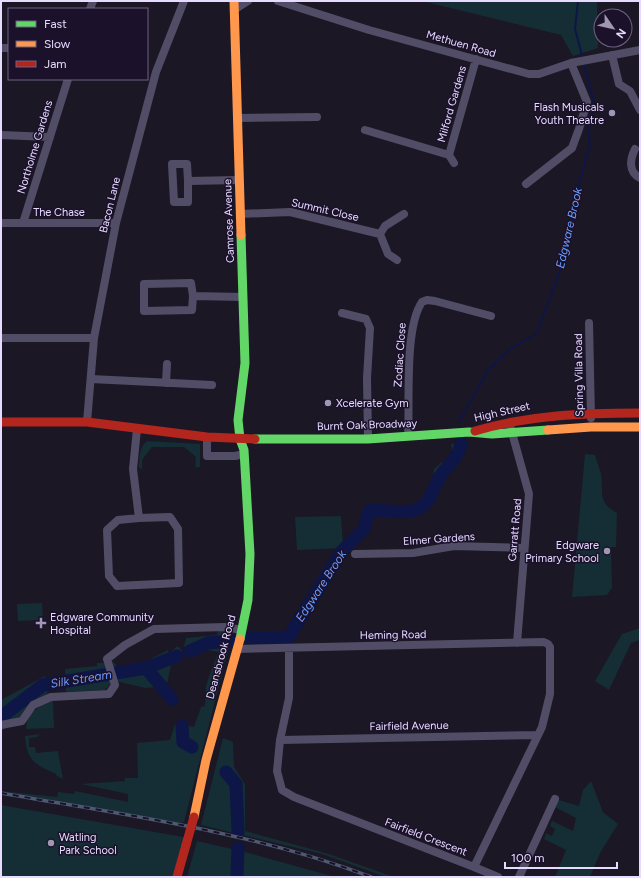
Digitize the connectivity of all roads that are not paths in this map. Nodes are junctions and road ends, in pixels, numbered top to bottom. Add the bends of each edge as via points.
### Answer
1 (184, 1) edge
2 (248, 1) edge
3 (278, 1) edge
4 (234, 5) edge
5 (640, 50) edge
6 (612, 55) junction
7 (476, 59) junction
8 (572, 63) junction
9 (68, 80) edge
10 (640, 110) edge
11 (317, 116) dead end
12 (237, 118) junction
13 (365, 130) dead end
14 (1, 135) edge
15 (50, 137) junction
16 (635, 149) dead end
17 (449, 154) junction
18 (454, 163) dead end
19 (640, 178) edge
20 (239, 180) junction
21 (188, 182) junction
22 (526, 184) dead end
23 (240, 214) junction
24 (404, 214) dead end
25 (23, 222) junction
26 (1, 223) edge
27 (116, 223) junction
28 (380, 234) junction
29 (397, 260) dead end
30 (193, 296) junction
31 (244, 297) junction
32 (342, 313) dead end
33 (491, 316) dead end
34 (589, 323) dead end
35 (1, 338) edge
36 (94, 338) junction
37 (167, 364) dead end
38 (91, 379) junction
39 (166, 383) junction
40 (212, 386) dead end
41 (640, 413) edge
42 (591, 414) junction
43 (510, 421) junction
44 (1, 422) edge
45 (86, 422) junction
46 (591, 427) junction
47 (640, 428) edge
48 (137, 429) junction
49 (469, 432) junction
50 (511, 433) junction
51 (408, 436) junction
52 (207, 437) junction
53 (240, 439) junction
54 (368, 439) junction
55 (244, 454) junction
56 (139, 518) junction
57 (524, 548) junction
58 (354, 554) dead end
59 (242, 630) junction
60 (517, 643) junction
61 (548, 644) joint
62 (237, 648) junction
63 (289, 648) junction
64 (1, 725) edge
65 (538, 735) junction
66 (280, 740) junction
67 (555, 799) dead end
68 (474, 867) junction
69 (177, 877) edge
70 (498, 877) edge
71 (519, 877) edge

1 - 27 street, Bacon Lane via 156,72
2 - 4 street
3 - 7 street, Methuen Road via 368,30
4 - 12 main road, Camrose Avenue
5 - 6 street, Methuen Road
6 - 8 street, Methuen Road
6 - 10 street via 620,84 630,91
7 - 8 street, Methuen Road via 529,74 539,74
7 - 17 street, Milford Gardens
8 - 22 street via 587,102 572,148
9 - 15 street, Northolme Gardens
11 - 12 street
12 - 20 main road, Camrose Avenue
13 - 17 street, Milford Gardens
14 - 15 street
15 - 25 street, Northolme Gardens
16 - 19 street via 631,165 633,172
17 - 18 street, Milford Gardens
20 - 21 street
20 - 23 main road, Camrose Avenue
21 - 21 street via 187,164 172,164 174,202 188,202
23 - 28 street, Summit Close via 290,212
23 - 31 main road, Camrose Avenue
24 - 28 street via 385,226
25 - 26 street, The Chase
25 - 27 street, The Chase
27 - 36 street, Bacon Lane
28 - 29 street via 388,254
30 - 30 street via 191,283 144,284 144,311 192,310
30 - 31 street
31 - 53 main road, Camrose Avenue via 245,363 238,420
32 - 54 street via 366,319 370,328 367,378
33 - 51 street, Zodiac Close via 427,300 419,305 414,317 412,338
34 - 42 street, Spring Villa Road
35 - 36 street
36 - 38 street, Bacon Lane
37 - 39 street
38 - 39 street
38 - 45 street, Bacon Lane
39 - 40 street
41 - 42 main road, High Street
42 - 43 main road, High Street via 546,415
42 - 46 street, Spring Villa Road
43 - 49 main road, High Street
43 - 50 street, Garratt Road
44 - 45 main road, Burnt Oak Broadway
45 - 48 main road, Burnt Oak Broadway
46 - 47 main road, High Street
46 - 50 main road, High Street
48 - 52 main road, Burnt Oak Broadway
48 - 56 street via 133,469
49 - 50 main road, High Street
49 - 51 main road, Burnt Oak Broadway
50 - 57 street, Garratt Road via 529,494
51 - 54 main road, Burnt Oak Broadway
52 - 53 main road, Burnt Oak Broadway
52 - 55 street via 207,456
53 - 54 main road, Burnt Oak Broadway
53 - 55 main road, Deansbrook Road
55 - 59 main road, Deansbrook Road via 250,554 248,600
56 - 56 street via 170,517 178,528 179,583 117,586 109,576 107,530 118,520
57 - 58 street, Elmer Gardens via 454,546 413,552
57 - 60 street, Garratt Road
59 - 62 main road, Deansbrook Road
59 - 64 street via 225,627 154,629 107,659 115,685 109,694 51,698 33,705 22,721
60 - 61 street, Heming Road
60 - 63 street, Heming Road
61 - 65 street, Fairfield Crescent via 550,694
62 - 63 street, Heming Road
62 - 69 main road, Deansbrook Road, bridge
63 - 66 street, Fairfield Crescent via 289,698
65 - 66 street, Fairfield Avenue
65 - 68 street, Fairfield Crescent
66 - 68 street, Fairfield Crescent via 277,771 282,790 294,797
67 - 71 street
68 - 70 street

